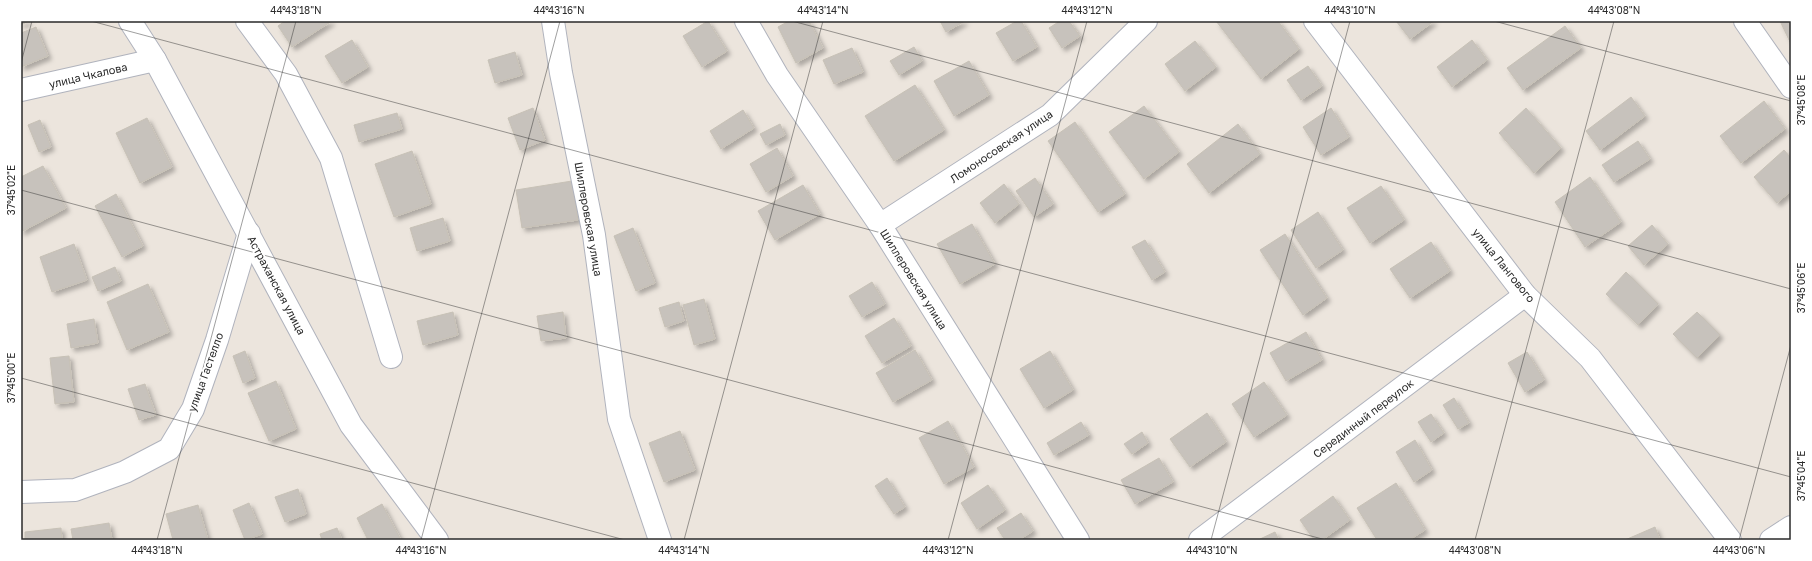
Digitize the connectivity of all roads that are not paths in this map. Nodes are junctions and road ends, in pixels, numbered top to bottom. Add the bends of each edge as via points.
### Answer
1 (130, 21) edge
2 (246, 21) edge
3 (553, 21) edge
4 (746, 21) edge
5 (1146, 21) edge
6 (1315, 21) edge
7 (1745, 21) edge
8 (155, 60) junction
9 (1791, 87) edge
10 (21, 90) edge
11 (880, 225) junction
12 (249, 233) junction
13 (1525, 295) junction
14 (391, 358) dead end
15 (21, 492) edge
16 (1791, 527) edge
17 (438, 540) edge
18 (660, 540) edge
19 (1078, 540) edge
20 (1200, 540) edge
21 (1730, 540) edge
22 (1771, 540) edge

1 - 8 street, Астраханская улица
2 - 14 street via 286,74 331,158
3 - 18 street, Шиллеровская улица via 594,235 619,419
4 - 11 street, Шиллеровская улица via 777,75
5 - 11 street, Ломоносовская улица via 1050,115
6 - 13 street, улица Лангового
7 - 9 street
8 - 10 street, улица Чкалова
8 - 12 street, Астраханская улица
11 - 19 street, Шиллеровская улица
12 - 15 street, улица Гастелло via 193,409 169,449 125,472 75,490
12 - 17 street, Астраханская улица via 351,425
13 - 20 street, Серединный переулок
13 - 21 street, улица Лангового via 1590,358
16 - 22 street

